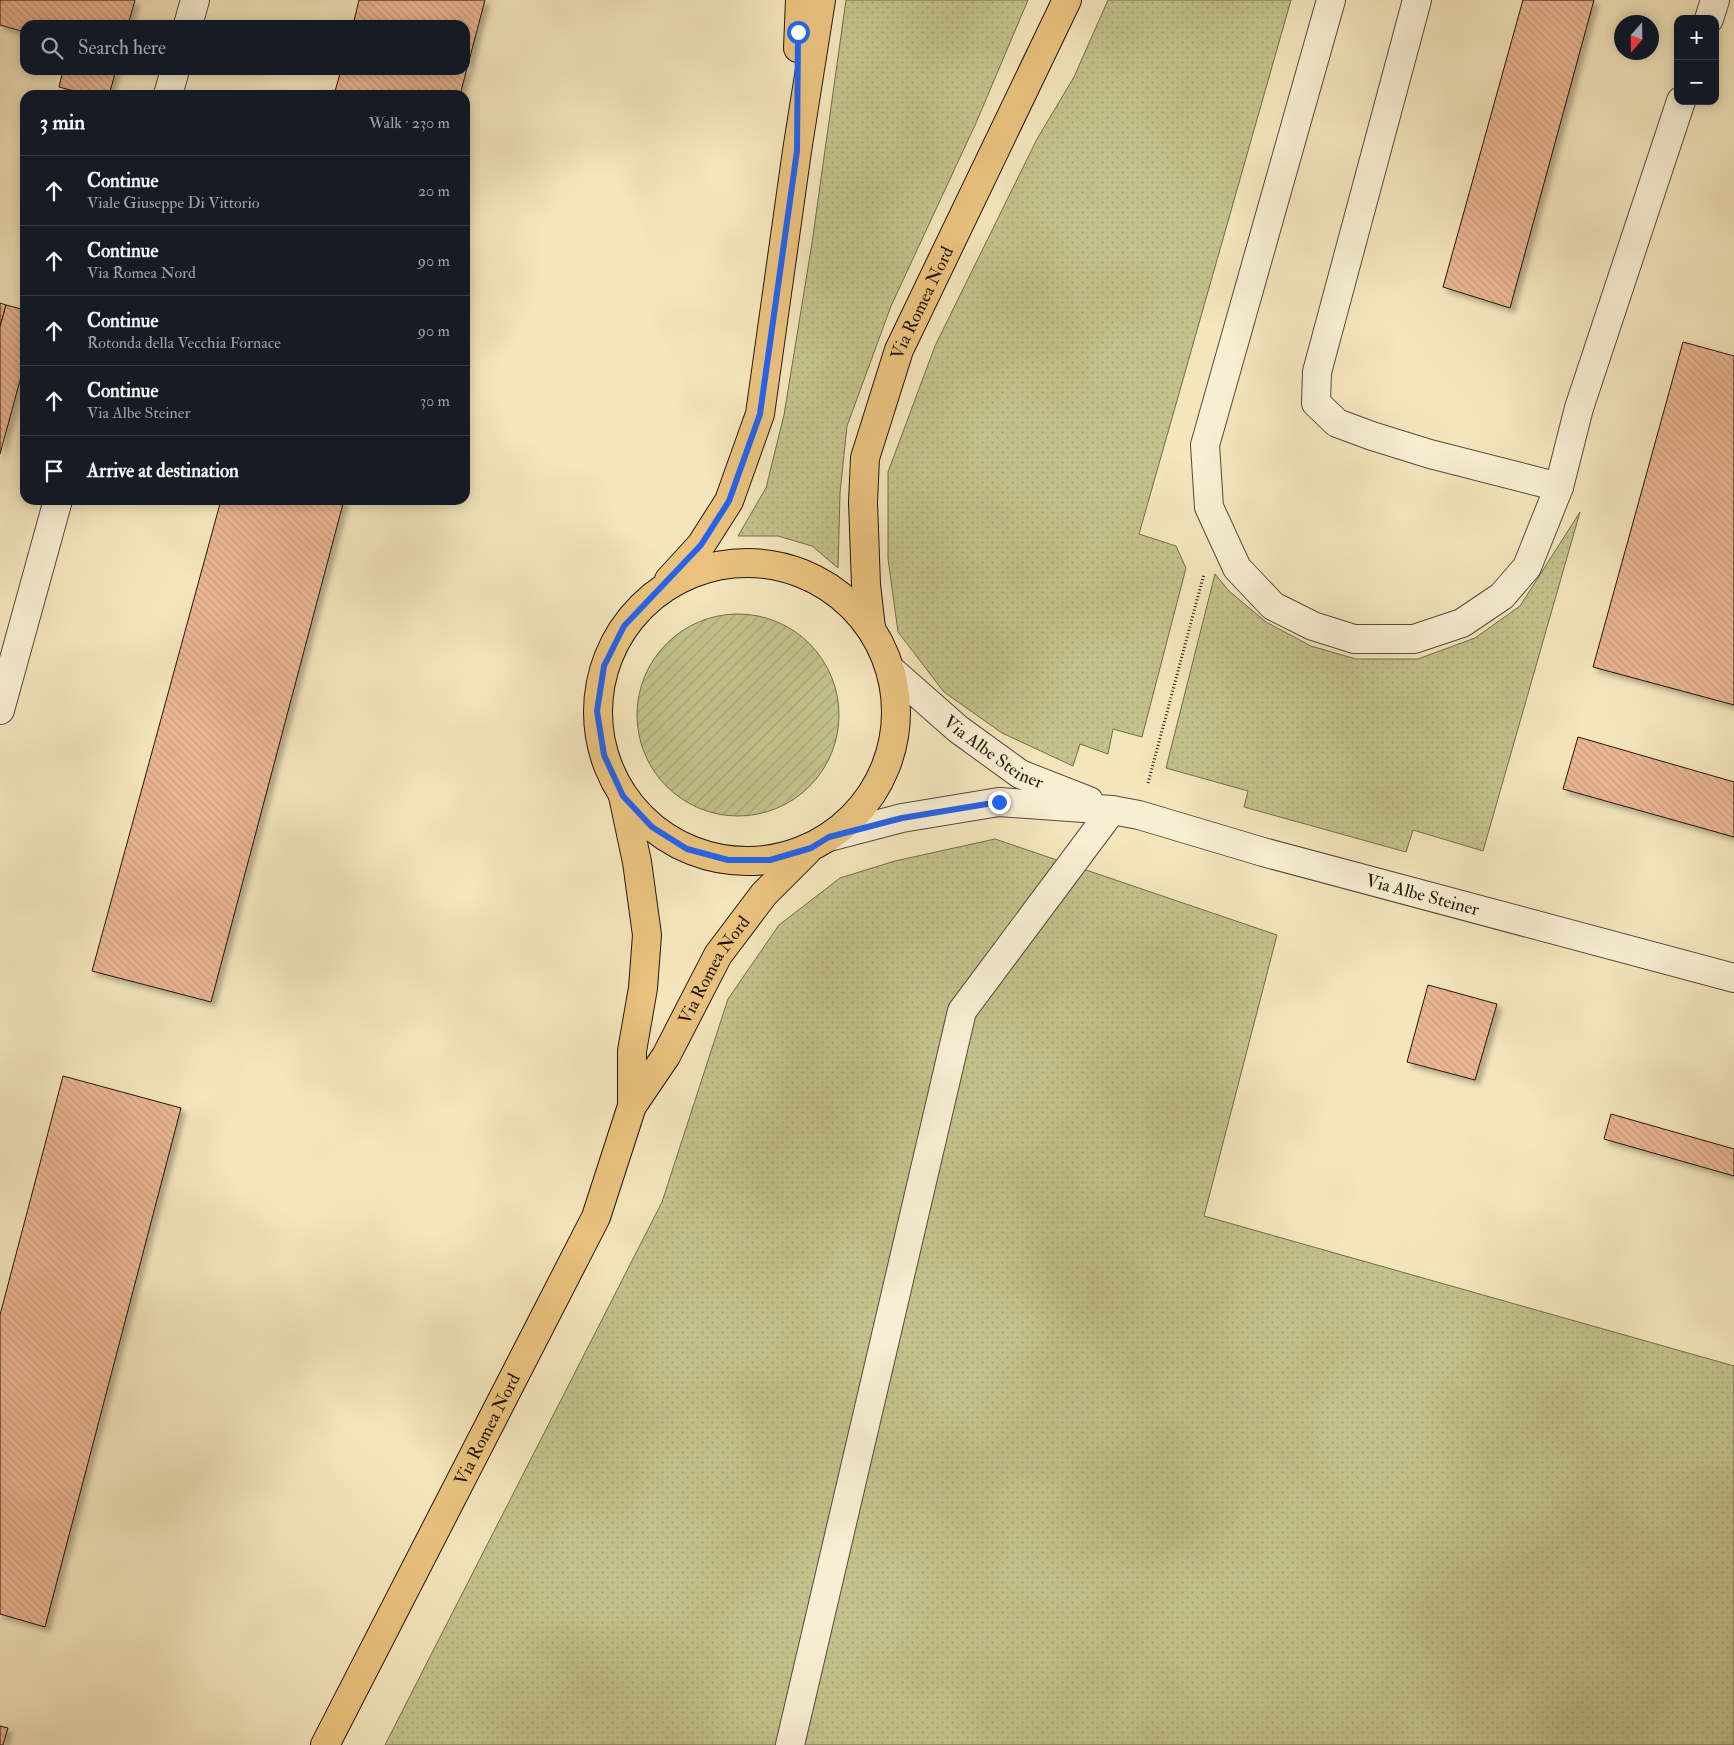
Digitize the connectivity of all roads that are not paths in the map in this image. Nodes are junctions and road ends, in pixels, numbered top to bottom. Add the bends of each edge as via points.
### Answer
1 (194, 0) edge
2 (800, 0) edge
3 (821, 0) edge
4 (1067, 0) edge
5 (1331, 0) edge
6 (1417, 0) edge
7 (1715, 0) edge
8 (1710, 15) edge
9 (189, 20) edge
10 (174, 75) edge
11 (169, 90) edge
12 (1680, 105) edge
13 (797, 151) junction
14 (1559, 487) junction
15 (57, 505) edge
16 (656, 594) junction
17 (871, 628) junction
18 (891, 670) junction
19 (0, 710) edge
20 (623, 796) junction
21 (1112, 810) junction
22 (820, 842) junction
23 (1734, 978) edge
24 (632, 1106) junction
25 (325, 1745) edge
26 (790, 1745) edge

1 - 9 street
2 - 13 main road
3 - 13 main road
4 - 17 main road, Via Romea Nord via 899,350 880,405 865,458 863,502
5 - 14 street via 1206,445 1209,507 1237,568 1273,606 1313,626 1354,639 1414,639 1462,623 1502,596 1527,568
6 - 14 street via 1317,372 1316,404 1337,423 1372,436
7 - 8 street
10 - 11 street
12 - 14 street via 1579,408
13 - 16 main road via 760,414 729,501 701,545
15 - 19 street
16 - 17 main road via 698,571 746,563 794,570 837,593
16 - 20 main road via 624,626 604,666 597,711 604,755
17 - 18 main road, Via Romea Nord
18 - 21 street, Via Albe Steiner via 958,729 1020,774
18 - 22 main road, Via Romea Nord via 897,708 893,745 880,781 858,812
20 - 22 main road via 652,827 687,849 728,860 770,860
20 - 24 main road, Via Romea Nord via 647,934 643,988 632,1051
21 - 22 street, Via Albe Steiner via 999,802 902,818
21 - 23 street, Via Albe Steiner
21 - 26 street via 962,1011
22 - 24 main road, Via Romea Nord via 764,894 718,955 666,1056
24 - 25 main road, Via Romea Nord via 596,1217

